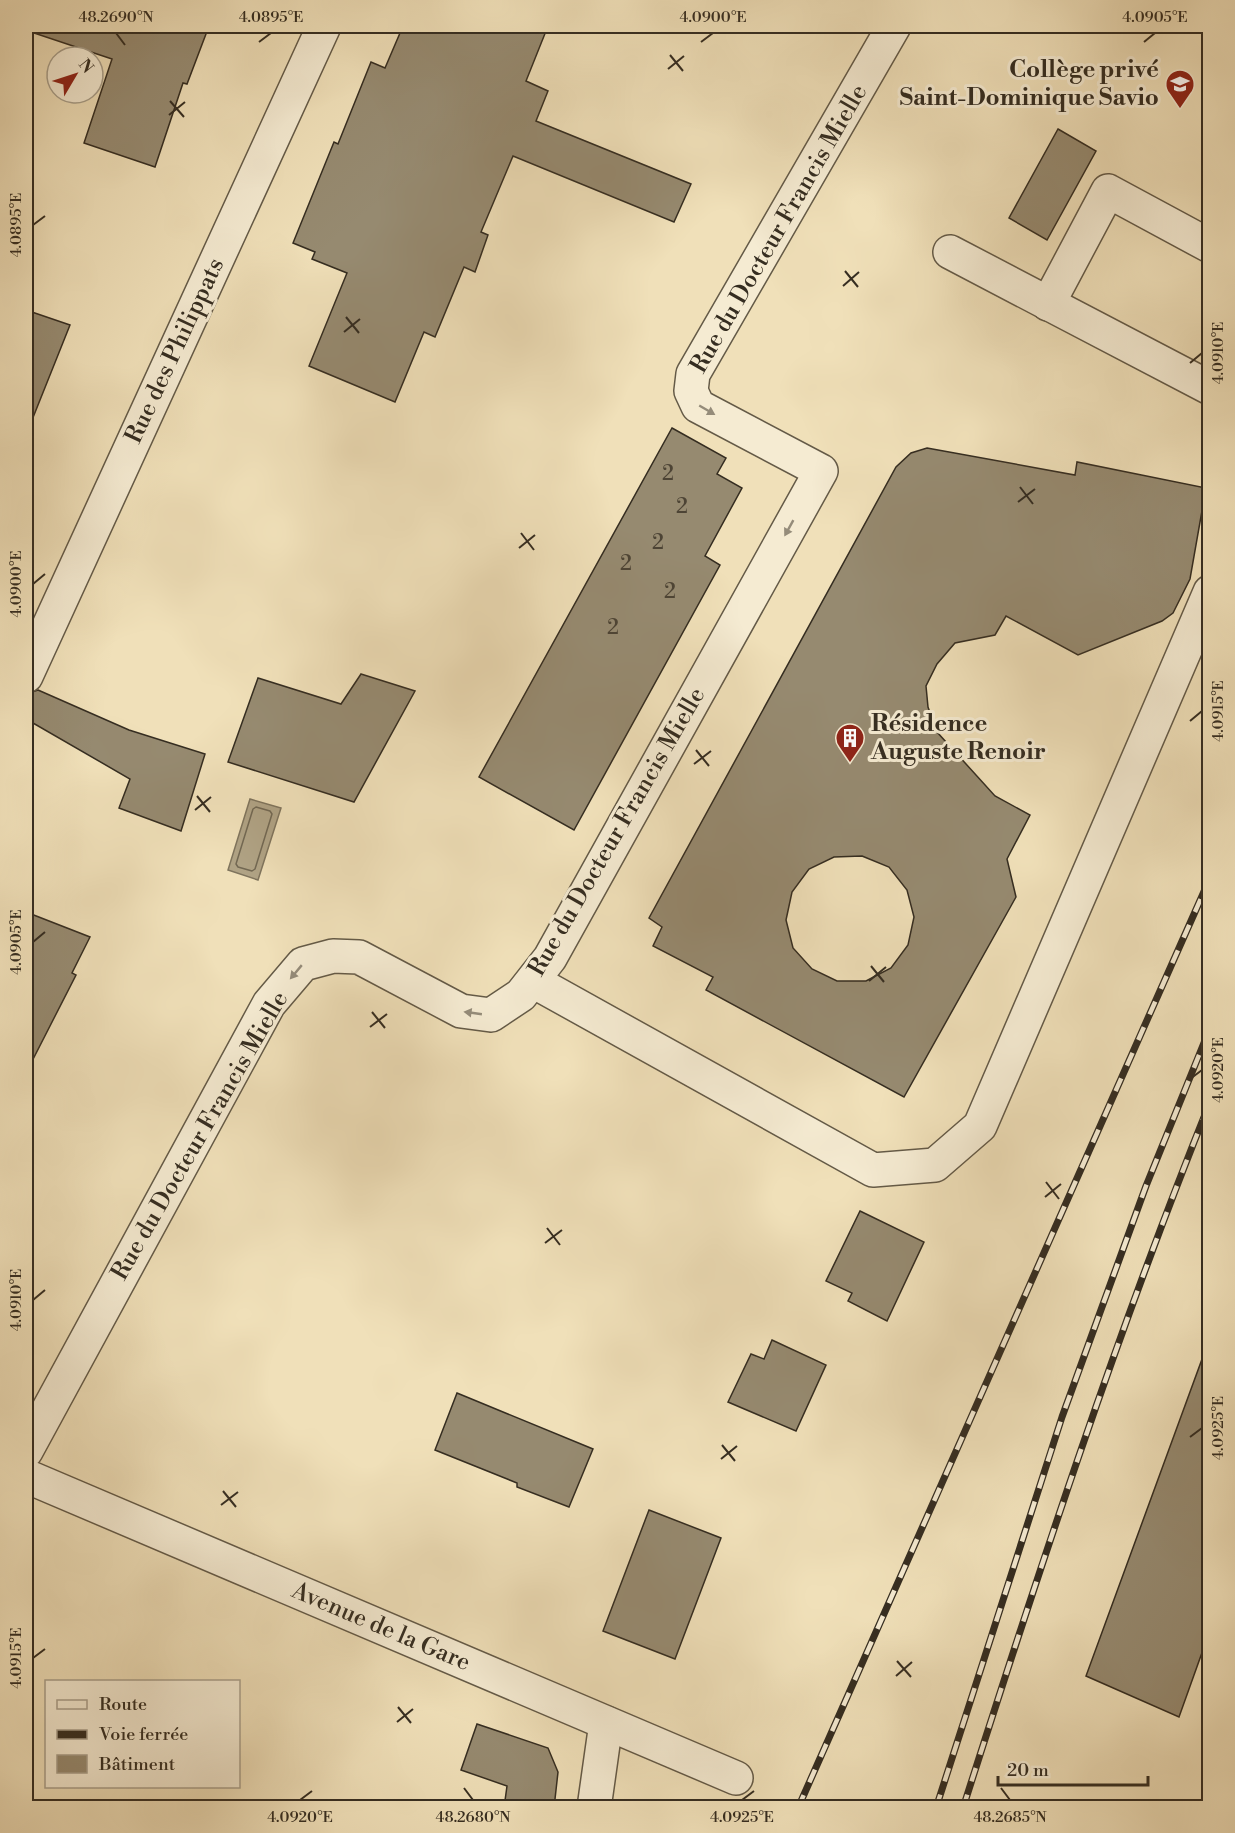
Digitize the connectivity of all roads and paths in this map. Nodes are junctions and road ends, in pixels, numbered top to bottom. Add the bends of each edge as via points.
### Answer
1 (324, 26) edge
2 (894, 26) edge
3 (1209, 246) edge
4 (950, 252) dead end
5 (1048, 304) junction
6 (1209, 388) edge
7 (1209, 592) edge
8 (26, 676) edge
9 (533, 981) junction
10 (26, 1450) edge
11 (26, 1476) edge
12 (606, 1723) junction
13 (736, 1779) dead end
14 (594, 1808) edge

1 - 8 street, Rue des Philippats
2 -> 9 street, Rue du Docteur Francis Mielle via 693,374 691,391 698,406 821,471 556,947
3 - 5 street via 1108,191
4 - 5 street
5 - 6 street
7 - 9 street via 980,1126 935,1164 873,1170
9 -> 10 street, Rue du Docteur Francis Mielle via 521,995 491,1015 461,1011 359,957 333,956 303,964 269,1004
11 - 12 street, Avenue de la Gare
12 - 13 street, Avenue de la Gare
12 - 14 street

